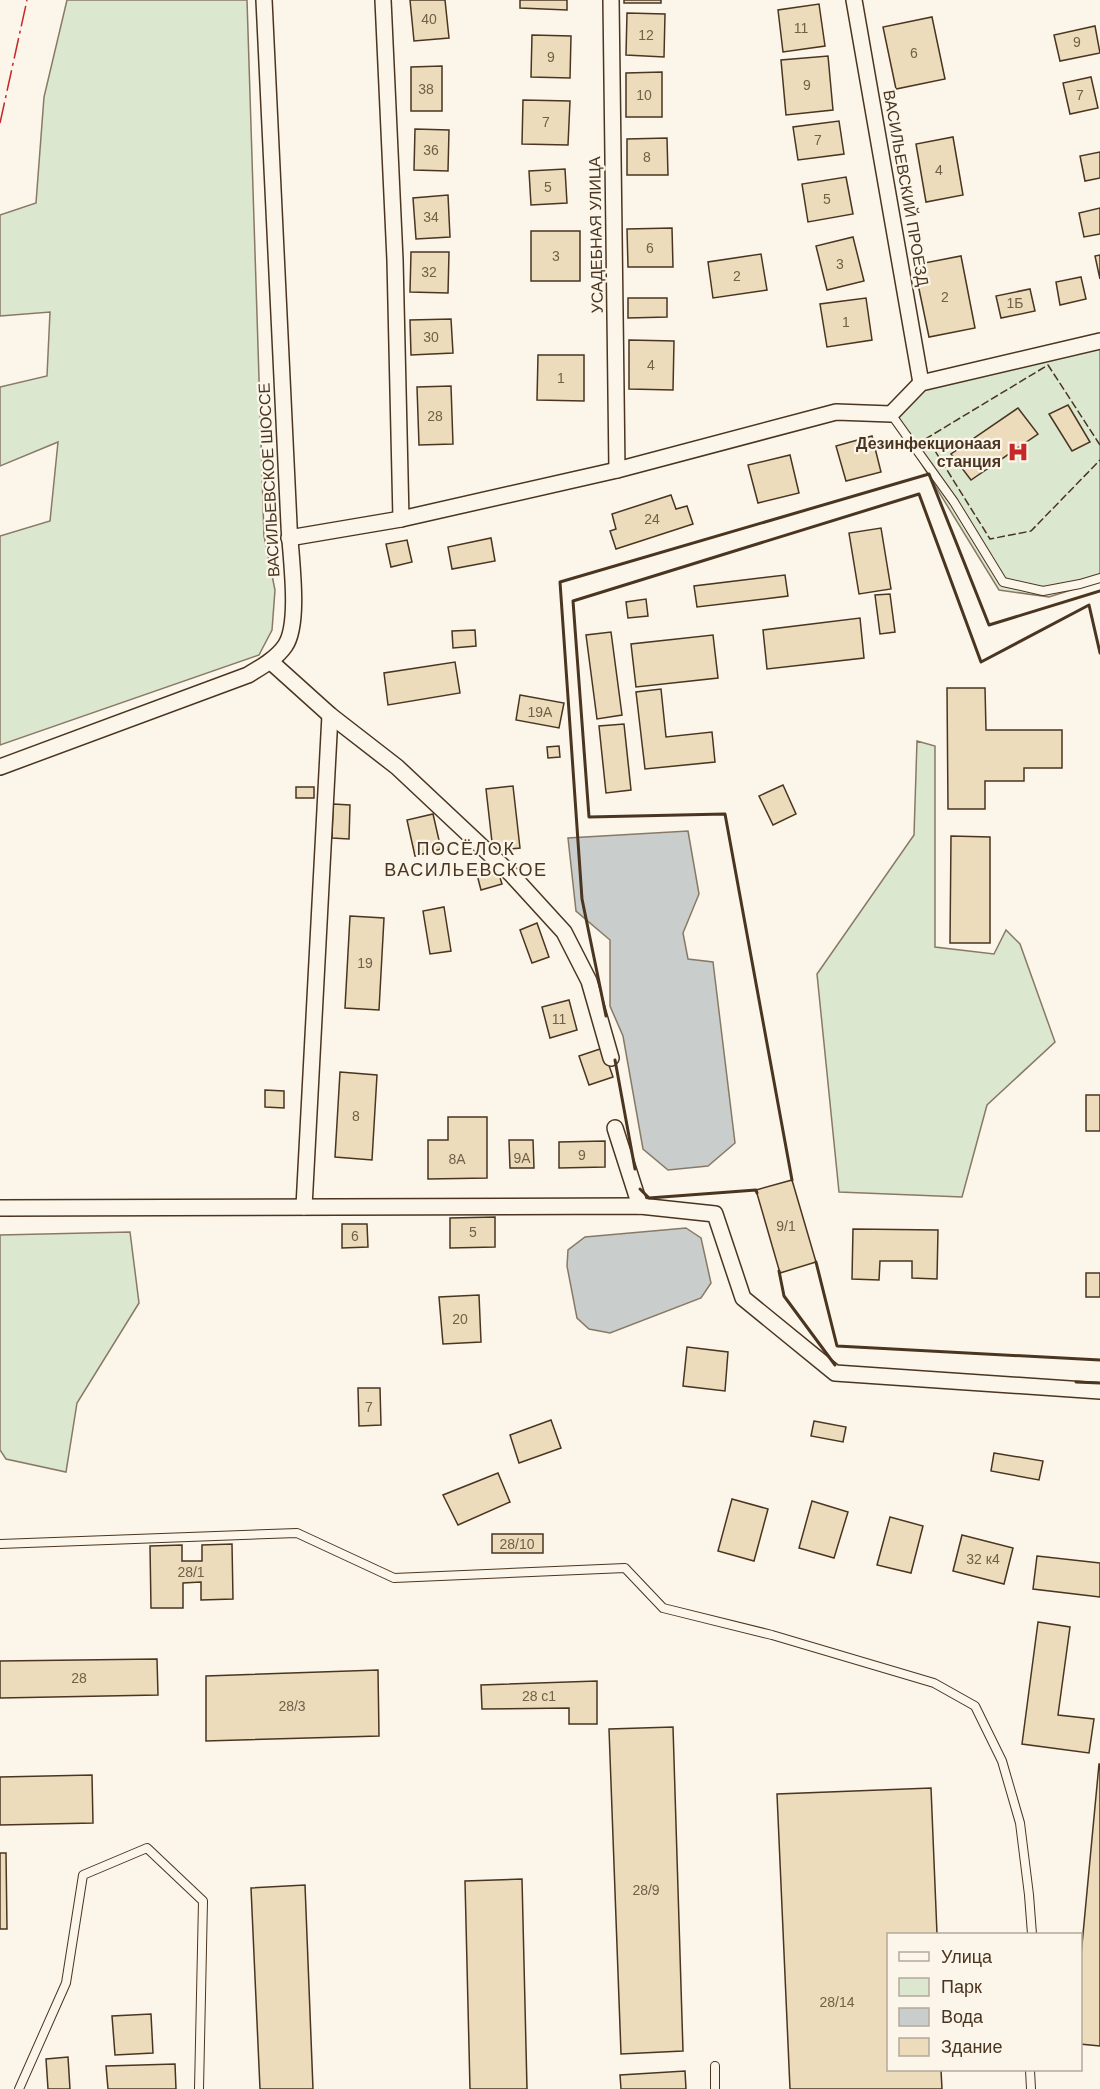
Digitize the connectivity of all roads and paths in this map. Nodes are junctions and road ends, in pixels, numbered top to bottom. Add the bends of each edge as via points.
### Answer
1 (264, 0) edge
2 (383, 0) edge
3 (611, 0) edge
4 (854, 0) edge
5 (1100, 340) edge
6 (921, 383) junction
7 (891, 414) junction
8 (617, 470) junction
9 (400, 519) junction
10 (290, 538) junction
11 (1100, 578) edge
12 (270, 661) junction
13 (330, 715) junction
14 (0, 767) edge
15 (611, 1058) dead end
16 (615, 1128) dead end
17 (640, 1206) junction
18 (304, 1207) junction
19 (0, 1208) edge
20 (1100, 1391) edge
21 (0, 1544) edge
22 (1032, 1933) edge
23 (715, 2066) dead end
24 (1030, 2071) edge
25 (19, 2089) edge
26 (199, 2089) edge
27 (715, 2089) edge
28 (1031, 2089) edge

1 - 10 street, ВАСИЛЬЕВСКОЕ ШОССЕ
2 - 9 street via 395,260
3 - 8 street, УСАДЕБНАЯ УЛИЦА
4 - 6 street, ВАСИЛЬЕВСКИЙ ПРОЕЗД
5 - 6 street
6 - 7 street
7 - 8 street via 836,412
7 - 11 lane via 954,502 1003,582 1043,591
8 - 9 street
9 - 10 street
10 - 12 street, ВАСИЛЬЕВСКОЕ ШОССЕ via 292,621 286,645
12 - 13 street
12 - 14 street, ВАСИЛЬЕВСКОЕ ШОССЕ via 248,675
13 - 15 street via 397,767 511,874 564,932 589,981
13 - 18 street
16 - 17 street
17 - 18 street
17 - 20 street via 715,1214 743,1298 835,1373
18 - 19 street
21 - 22 lane via 297,1533 394,1578 625,1568 663,1608 772,1635 934,1683 975,1706 1002,1761 1020,1823
23 - 27 lane
24 - 28 lane
25 - 26 lane via 66,1983 82,1875 147,1848 203,1901

